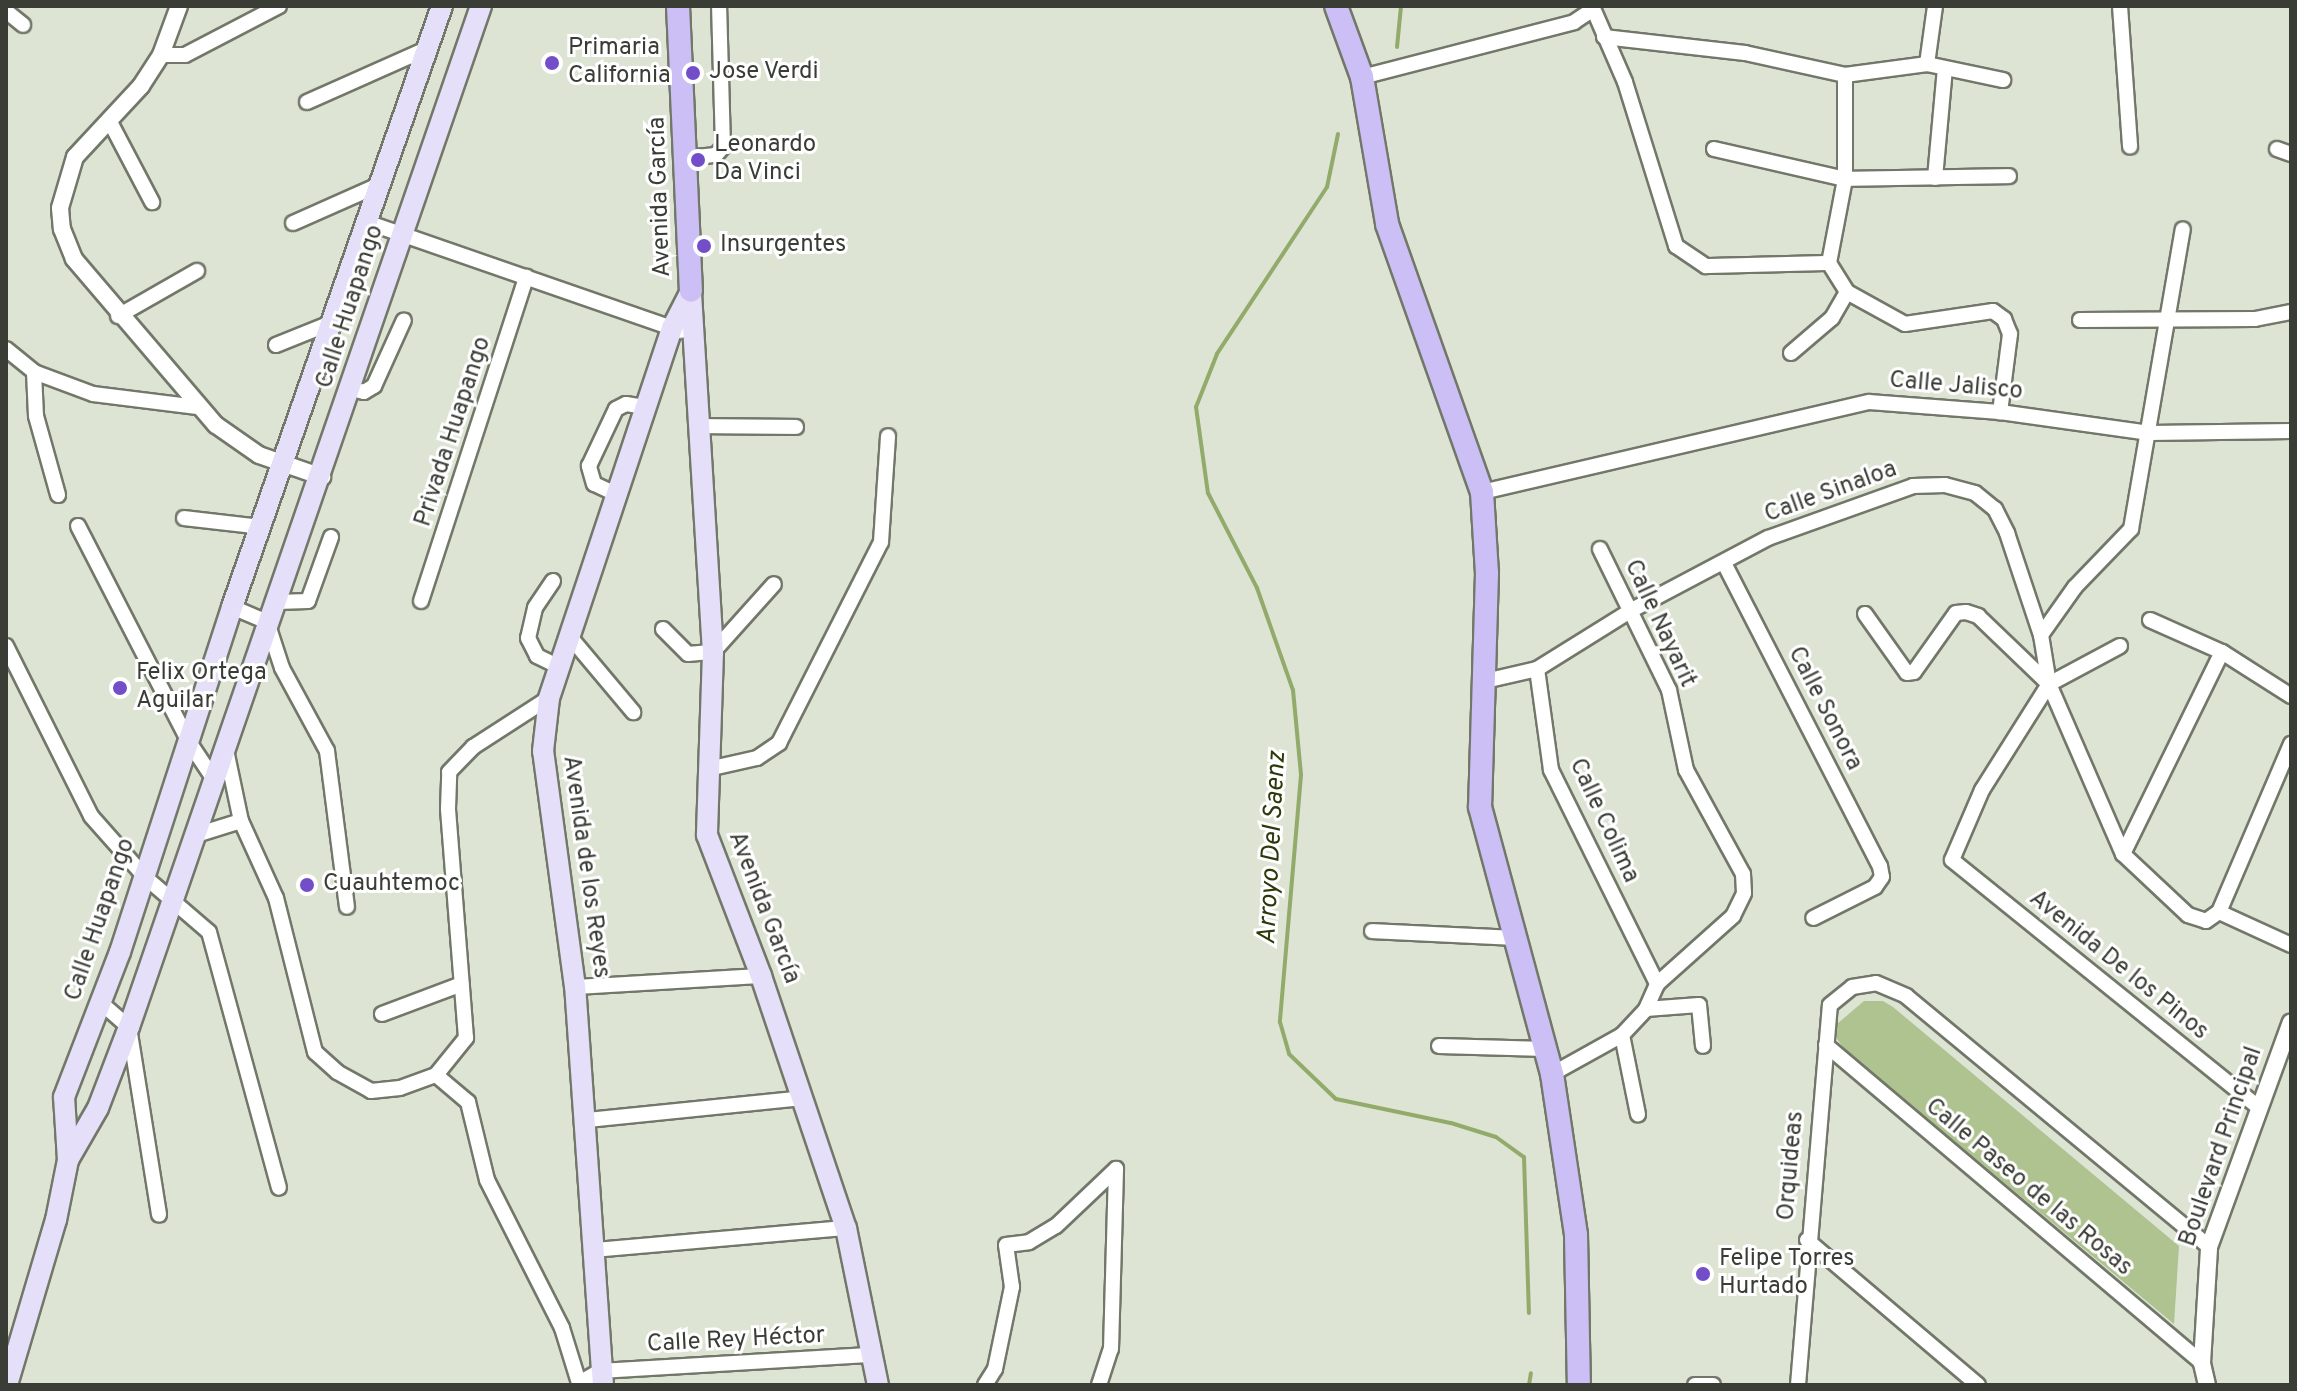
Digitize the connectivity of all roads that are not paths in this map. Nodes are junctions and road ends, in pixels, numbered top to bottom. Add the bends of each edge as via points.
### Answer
1 (179, 6) edge
2 (279, 6) edge
3 (442, 6) edge
4 (481, 6) edge
5 (678, 6) edge
6 (719, 6) edge
7 (1336, 6) edge
8 (1935, 6) edge
9 (2120, 6) edge
10 (1592, 8) edge
11 (6, 11) edge
12 (23, 25) dead end
13 (1604, 37) junction
14 (426, 49) junction
15 (161, 55) junction
16 (1927, 64) junction
17 (1945, 69) junction
18 (1845, 75) junction
19 (1362, 77) junction
20 (2003, 80) dead end
21 (307, 102) dead end
22 (109, 120) junction
23 (2130, 147) dead end
24 (1714, 149) dead end
25 (686, 158) junction
26 (2009, 176) dead end
27 (1935, 178) junction
28 (1845, 179) junction
29 (382, 184) junction
30 (152, 202) dead end
31 (293, 223) dead end
32 (369, 223) junction
33 (2183, 229) dead end
34 (402, 236) junction
35 (1829, 263) junction
36 (197, 271) dead end
37 (526, 277) junction
38 (691, 291) junction
39 (1847, 292) junction
40 (2291, 312) edge
41 (118, 316) junction
42 (2170, 317) junction
43 (404, 320) dead end
44 (2080, 320) dead end
45 (333, 322) junction
46 (672, 328) junction
47 (693, 335) junction
48 (276, 345) dead end
49 (6, 349) edge
50 (1791, 353) dead end
51 (34, 372) junction
52 (352, 389) junction
53 (197, 407) junction
54 (646, 407) junction
55 (2000, 412) junction
56 (698, 426) junction
57 (796, 427) dead end
58 (2291, 431) edge
59 (2150, 433) junction
60 (888, 436) dead end
61 (284, 465) junction
62 (322, 477) junction
63 (1482, 492) junction
64 (58, 495) dead end
65 (618, 495) junction
66 (184, 518) dead end
67 (78, 526) dead end
68 (262, 527) junction
69 (331, 537) dead end
70 (1600, 549) dead end
71 (1724, 563) junction
72 (553, 581) dead end
73 (774, 584) dead end
74 (421, 601) dead end
75 (277, 602) junction
76 (232, 607) junction
77 (1630, 611) junction
78 (1865, 614) dead end
79 (2150, 620) dead end
80 (267, 622) junction
81 (663, 629) dead end
82 (2041, 635) junction
83 (571, 638) junction
84 (6, 646) edge
85 (2120, 646) dead end
86 (713, 652) junction
87 (2222, 652) junction
88 (560, 667) junction
89 (1537, 669) junction
90 (1485, 681) junction
91 (2049, 684) junction
92 (2291, 696) edge
93 (549, 698) junction
94 (633, 712) dead end
95 (189, 742) junction
96 (2291, 744) edge
97 (226, 750) junction
98 (708, 769) junction
99 (215, 781) junction
100 (241, 821) junction
101 (196, 835) junction
102 (2123, 854) junction
103 (145, 877) junction
104 (173, 901) junction
105 (347, 907) dead end
106 (2219, 912) junction
107 (1813, 918) dead end
108 (1372, 931) dead end
109 (1514, 938) junction
110 (2291, 945) edge
111 (761, 976) junction
112 (462, 984) junction
113 (1657, 984) junction
114 (575, 987) junction
115 (100, 1002) junction
116 (1646, 1009) junction
117 (382, 1014) dead end
118 (2291, 1022) edge
119 (129, 1027) junction
120 (1622, 1035) junction
121 (1826, 1045) junction
122 (1439, 1046) dead end
123 (1703, 1046) dead end
124 (1546, 1049) junction
125 (1552, 1074) junction
126 (436, 1075) junction
127 (803, 1098) junction
128 (2257, 1106) junction
129 (1638, 1114) dead end
130 (587, 1120) junction
131 (68, 1160) junction
132 (279, 1188) dead end
133 (159, 1215) dead end
134 (846, 1228) junction
135 (1807, 1240) junction
136 (2209, 1247) junction
137 (594, 1250) junction
138 (873, 1355) junction
139 (2202, 1363) junction
140 (602, 1378) edge
141 (7, 1385) edge
142 (584, 1385) edge
143 (878, 1385) edge
144 (985, 1385) edge
145 (1099, 1385) edge
146 (1579, 1385) edge
147 (1798, 1385) edge
148 (1978, 1385) edge
149 (2207, 1385) edge

1 - 15 street
2 - 15 street via 185,55
3 - 14 main road, Calle Huapango
4 - 34 main road, Calle Huapango
5 - 25 main road, Avenida García
6 - 25 street via 723,147 716,155
7 - 19 main road
8 - 16 street
9 - 23 street
10 - 13 street
10 - 19 street via 1574,22
11 - 12 street
13 - 18 street via 1745,53
13 - 35 street via 1625,82 1676,246 1706,266
14 - 21 street
14 - 29 main road, Calle Huapango
15 - 22 street
16 - 17 street
16 - 18 street
17 - 20 street
17 - 27 street
18 - 28 street
19 - 63 main road via 1387,224
22 - 30 street
22 - 41 street via 75,157 60,208 74,259
24 - 28 street
25 - 38 main road, Avenida García
26 - 27 street
27 - 28 street
28 - 35 street
29 - 31 street
29 - 32 main road, Calle Huapango
32 - 34 street
32 - 45 main road, Calle Huapango
33 - 42 street
34 - 37 street
34 - 52 main road, Calle Huapango
35 - 39 street
36 - 41 street
37 - 46 street
37 - 74 street, Privada Huapango
38 - 46 main road, Avenida García
38 - 47 main road, Avenida García
39 - 50 street via 1832,318
39 - 55 street via 1905,324 1993,311 2004,319 2010,334
40 - 42 street via 2255,319
41 - 53 street
42 - 44 street
42 - 59 street
43 - 52 street via 374,386 364,392
45 - 48 street
45 - 61 main road, Calle Huapango
46 - 47 street
46 - 54 main road, Avenida de los Reyes
47 - 56 main road, Avenida García
49 - 51 street
51 - 53 street via 93,394
51 - 64 street via 36,416
52 - 62 main road, Calle Huapango
53 - 61 street via 234,439
54 - 65 main road, Avenida de los Reyes
54 - 65 street via 626,404 616,409 589,466 594,484
55 - 59 street, Calle Jalisco
55 - 63 street, Calle Jalisco via 1869,402
56 - 57 street
56 - 86 main road, Avenida García
58 - 59 street, Calle Jalisco
59 - 82 street via 2131,529 2075,587
60 - 98 street via 881,542 784,735 757,758
61 - 62 street
61 - 68 main road, Calle Huapango
62 - 75 main road, Calle Huapango
63 - 90 main road
65 - 83 main road, Avenida de los Reyes
66 - 68 street
67 - 95 street
68 - 76 main road, Calle Huapango
69 - 75 street via 308,601
70 - 77 street, Calle Nayarit
71 - 77 street, Calle Sinaloa
71 - 82 street, Calle Sinaloa via 1768,538 1913,486 1945,485 1975,493 1995,509
71 - 107 street, Calle Sonora via 1882,877 1875,887
72 - 88 street via 535,608 528,638 537,656
73 - 86 street
75 - 80 main road, Calle Huapango
76 - 80 street
76 - 95 main road, Calle Huapango
77 - 89 street, Calle Sinaloa
77 - 113 street, Calle Nayarit via 1669,690 1686,770 1743,874 1744,893 1733,916
78 - 91 street via 1907,673 1914,672 1956,613 1966,612 1978,616
79 - 87 street
80 - 97 main road, Calle Huapango
80 - 105 street via 282,668 327,751
81 - 86 street via 688,654
82 - 91 street, Calle Sinaloa
83 - 88 main road, Avenida de los Reyes
83 - 94 street
84 - 103 street via 91,816
85 - 91 street
86 - 98 main road, Avenida García
87 - 92 street
87 - 102 street
88 - 93 main road, Avenida de los Reyes
89 - 90 street, Calle Sinaloa
89 - 113 street, Calle Colima via 1551,770
90 - 109 main road via 1480,807
91 - 102 street, Calle Sinaloa
91 - 128 street, Avenida De los Pinos via 1982,790 1952,860
93 - 112 street via 473,747 449,772
93 - 114 main road, Avenida de los Reyes via 543,780
95 - 99 street
95 - 103 main road, Calle Huapango
96 - 106 street
97 - 99 main road, Calle Huapango
97 - 100 street
98 - 111 main road, Avenida García via 707,835
99 - 101 main road, Calle Huapango
100 - 101 street
100 - 126 street via 276,898 315,1052 371,1091
101 - 104 main road, Calle Huapango
102 - 106 street via 2188,915 2206,921
103 - 104 street
103 - 115 main road, Calle Huapango
104 - 119 main road, Calle Huapango
104 - 132 street via 202,923 214,941
106 - 110 street
108 - 109 street
109 - 124 main road
111 - 114 street
111 - 127 main road, Avenida García
112 - 117 street
112 - 126 street via 466,1038
113 - 116 street
114 - 130 main road, Avenida de los Reyes
115 - 119 street
115 - 131 main road, Calle Huapango via 64,1097
116 - 120 street
116 - 123 street via 1699,1005
118 - 128 street, Boulevard Principal
119 - 131 main road, Calle Huapango via 98,1108
119 - 133 street
120 - 125 street
120 - 129 street
121 - 135 street, Orquideas
121 - 136 street, Orquideas via 1830,1005 1852,987 1876,983 1906,996
121 - 139 street, Calle Paseo de las Rosas
122 - 124 street
124 - 125 main road
125 - 146 main road via 1576,1235
126 - 142 street via 468,1102 487,1180 562,1328 574,1377
127 - 130 street
127 - 134 main road, Avenida García
128 - 136 street, Boulevard Principal
130 - 137 main road, Avenida de los Reyes
131 - 141 main road, Calle Huapango via 56,1220
134 - 137 street
134 - 138 main road, Avenida García
135 - 147 street, Orquideas
135 - 148 street
136 - 139 street, Boulevard Principal
137 - 140 main road, Avenida de los Reyes
138 - 140 street, Calle Rey Héctor
138 - 143 main road, Avenida García
139 - 149 street, Boulevard Principal
140 - 142 street
144 - 145 street via 995,1369 1012,1287 1006,1245 1029,1242 1056,1226 1116,1169 1111,1349

